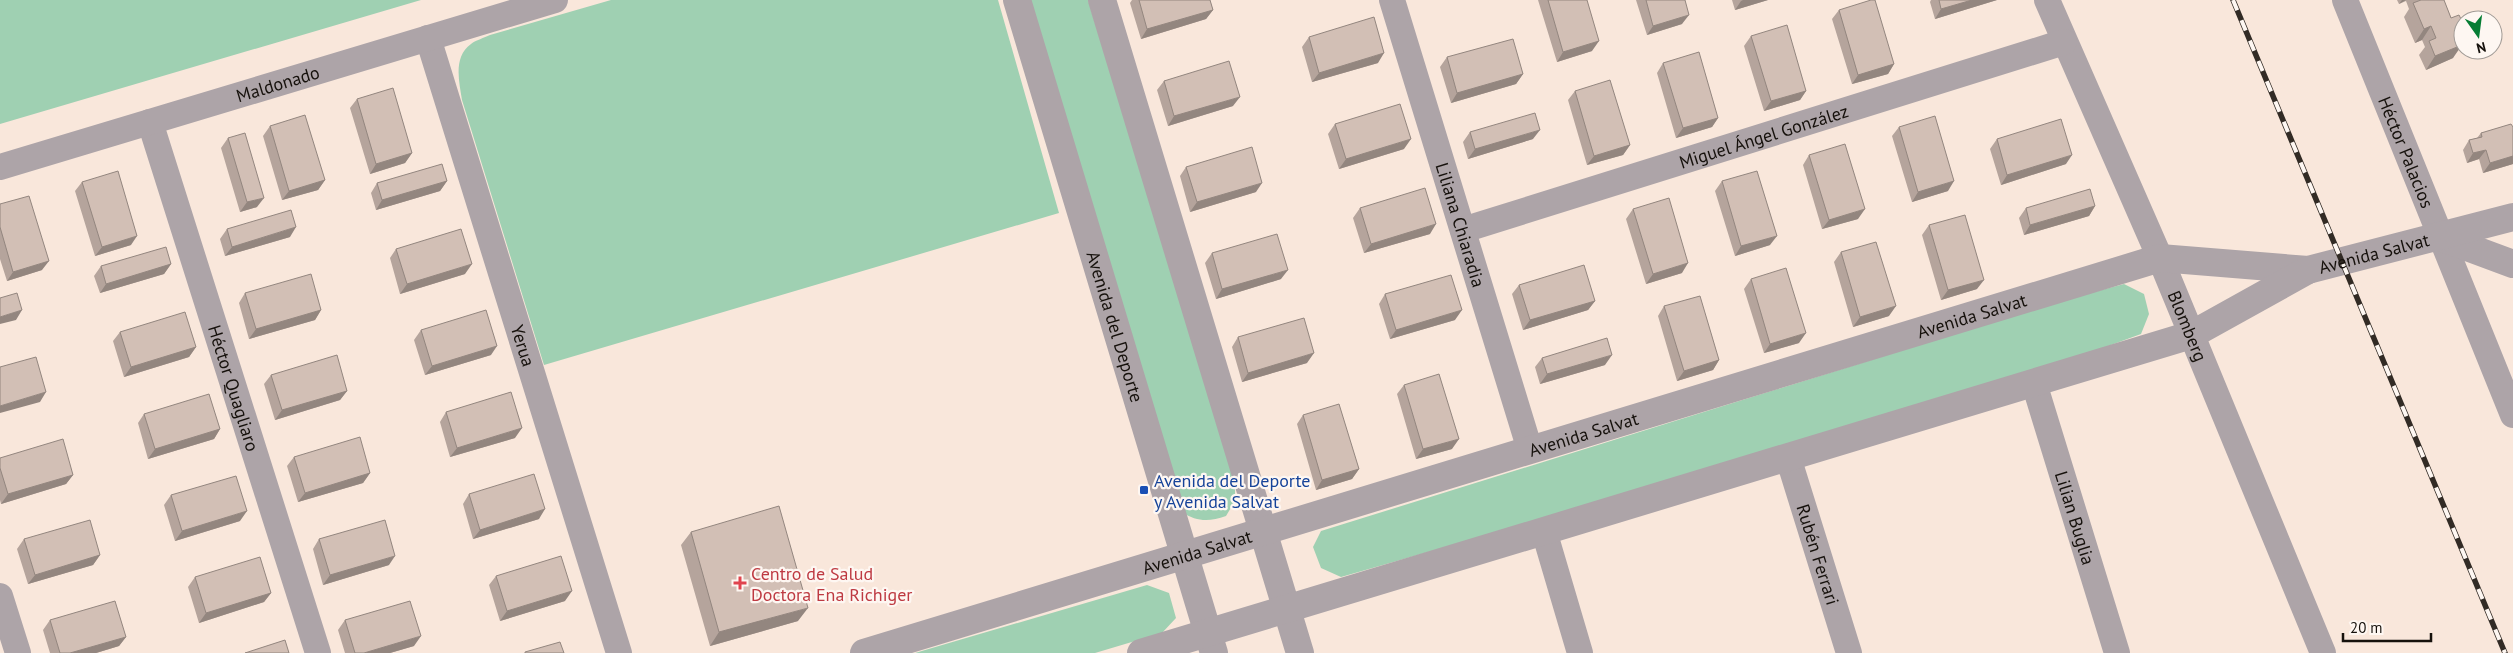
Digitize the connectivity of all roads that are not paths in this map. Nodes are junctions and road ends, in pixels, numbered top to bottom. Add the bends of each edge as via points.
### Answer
1 (1017, 0) edge
2 (1102, 0) edge
3 (2046, 0) edge
4 (2345, 0) edge
5 (1397, 1) edge
6 (542, 2) edge
7 (428, 38) junction
8 (2064, 42) junction
9 (150, 122) junction
10 (0, 167) edge
11 (2513, 217) edge
12 (1463, 230) junction
13 (2440, 237) junction
14 (2160, 258) junction
15 (2513, 264) edge
16 (2308, 270) junction
17 (2191, 335) junction
18 (2034, 383) junction
19 (2513, 415) edge
20 (1530, 450) junction
21 (1788, 457) junction
22 (1263, 531) junction
23 (1544, 531) junction
24 (1185, 555) junction
25 (0, 596) edge
26 (1286, 609) junction
27 (1211, 643) edge
28 (18, 653) edge
29 (318, 653) edge
30 (619, 653) edge
31 (864, 653) edge
32 (1141, 653) edge
33 (1300, 653) edge
34 (1580, 653) edge
35 (1849, 653) edge
36 (2117, 653) edge
37 (2323, 653) edge

1 - 24 street, Avenida del Deporte
2 - 22 street
3 - 8 street, Blomberg
4 - 13 street, Héctor Palacios
5 - 12 street, Liliana Chiaradia
6 - 7 street, Maldonado
7 - 9 street, Maldonado
7 - 30 street, Yerua
8 - 12 street, Miguel Ángel González
8 - 14 street, Blomberg
9 - 10 street, Maldonado
9 - 29 street, Héctor Quagliaro
11 - 13 street, Avenida Salvat
12 - 20 street, Liliana Chiaradia
13 - 15 street, Avenida Salvat
13 - 16 street, Avenida Salvat
13 - 19 street, Héctor Palacios
14 - 16 street, Avenida Salvat
14 - 17 street, Blomberg
14 - 20 street, Avenida Salvat
16 - 17 street, Avenida Salvat
17 - 18 street, Avenida Salvat
17 - 37 street, Blomberg
18 - 21 street, Avenida Salvat
18 - 36 street, Lilian Buglia
20 - 22 street, Avenida Salvat
21 - 23 street, Avenida Salvat
21 - 35 street, Rubén Ferrari
22 - 24 street, Avenida Salvat
22 - 26 street
23 - 26 street, Avenida Salvat
23 - 34 street
24 - 27 street, Avenida del Deporte
24 - 31 street, Avenida Salvat
25 - 28 street
26 - 27 street, Avenida Salvat
26 - 33 street
27 - 32 street, Avenida Salvat

